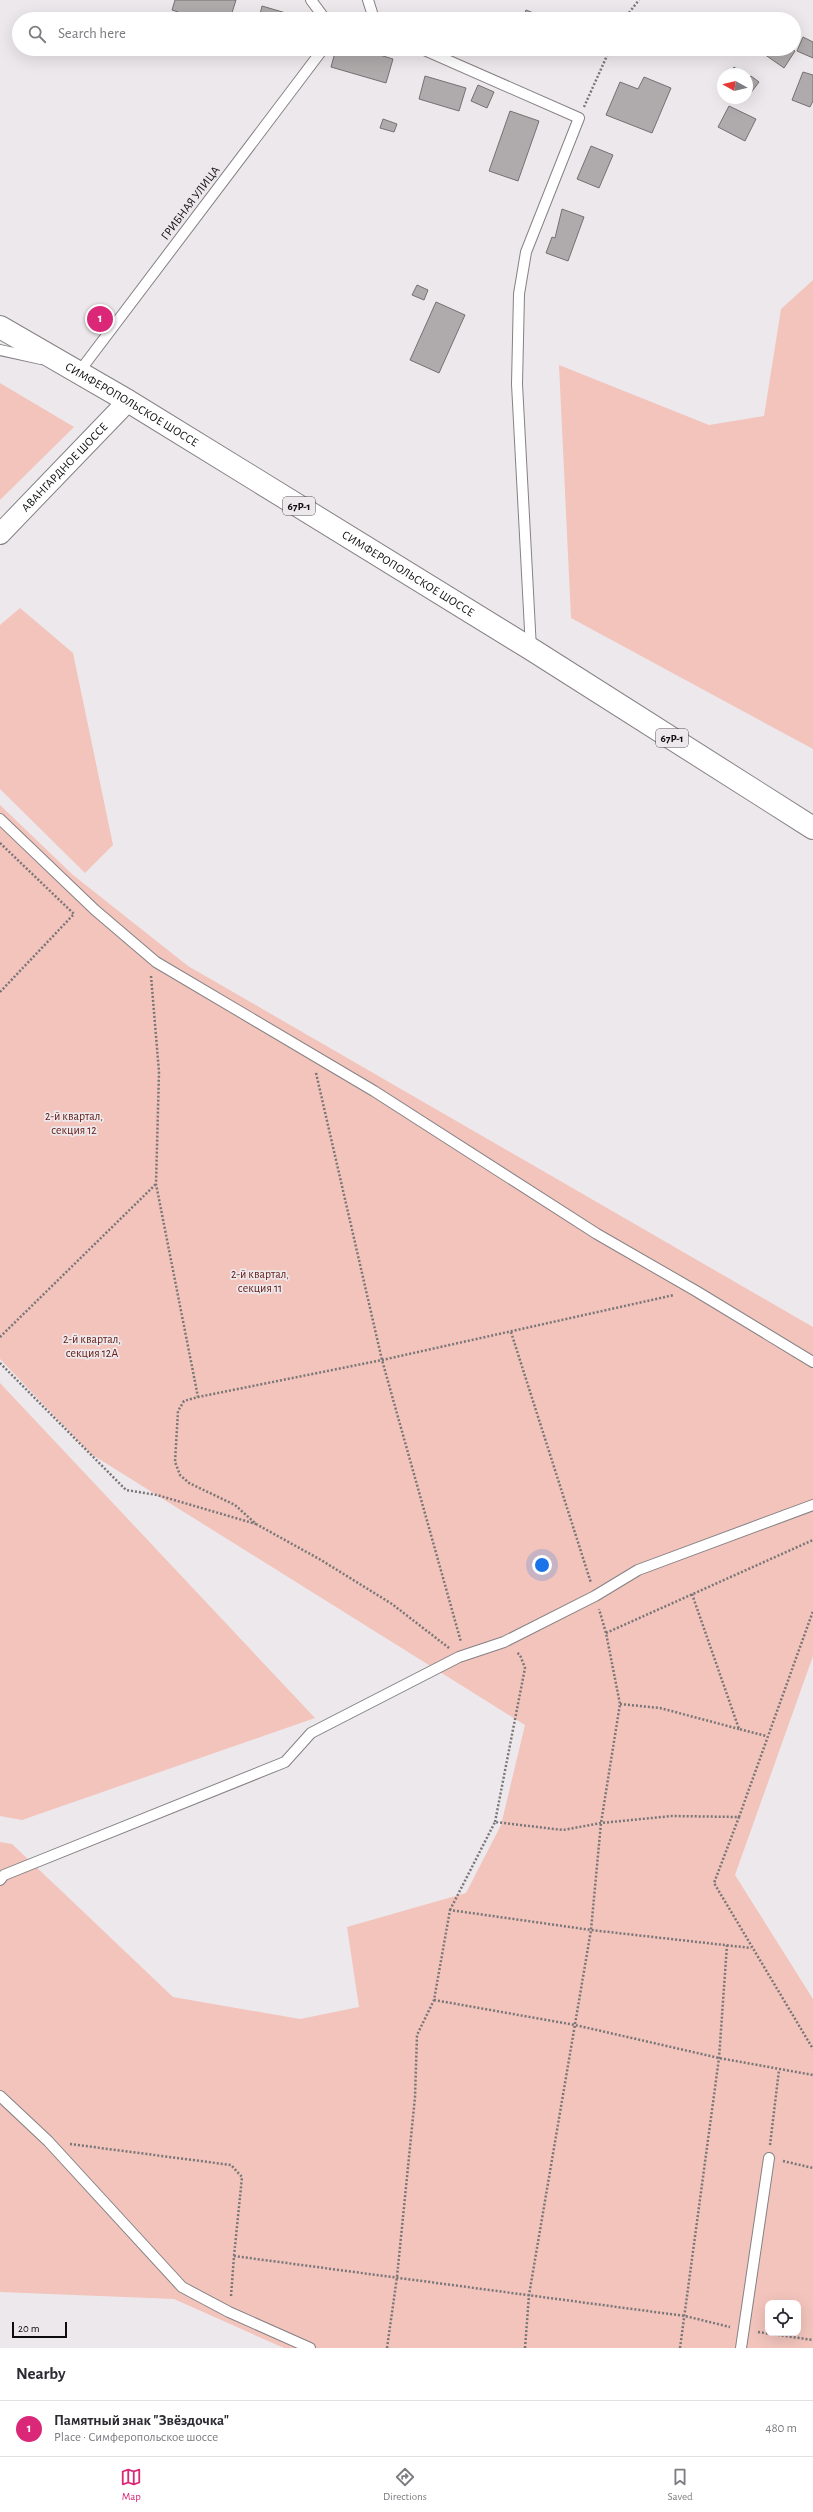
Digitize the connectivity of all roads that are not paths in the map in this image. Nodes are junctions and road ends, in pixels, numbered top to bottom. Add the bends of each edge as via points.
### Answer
1 (311, 0) edge
2 (368, 0) edge
3 (320, 12) edge
4 (372, 12) edge
5 (317, 56) edge
6 (438, 56) edge
7 (3, 333) edge
8 (72, 368) junction
9 (128, 401) junction
10 (0, 534) edge
11 (531, 649) junction
12 (0, 819) edge
13 (813, 828) edge
14 (813, 1362) edge
15 (813, 1505) edge
16 (0, 1880) edge
17 (0, 2096) edge
18 (769, 2158) road end
19 (310, 2348) edge
20 (741, 2348) edge

1 - 3 lane
2 - 4 lane
5 - 8 lane, ГРИБНАЯ УЛИЦА
6 - 11 lane via 579,118 526,252 519,294 517,384
7 - 8 main road, СИМФЕРОПОЛЬСКОЕ ШОССЕ / 67Р-1
8 - 9 main road, СИМФЕРОПОЛЬСКОЕ ШОССЕ / 67Р-1
9 - 10 street, АВАНГАРДНОЕ ШОССЕ
9 - 11 main road, СИМФЕРОПОЛЬСКОЕ ШОССЕ / 67Р-1
11 - 13 main road, СИМФЕРОПОЛЬСКОЕ ШОССЕ / 67Р-1
12 - 14 lane via 95,910 149,956 374,1091 597,1234
15 - 16 lane via 638,1570 595,1596 504,1642 462,1656 311,1733 285,1762 4,1875
17 - 19 lane via 48,2141 182,2287 229,2312
18 - 20 lane

